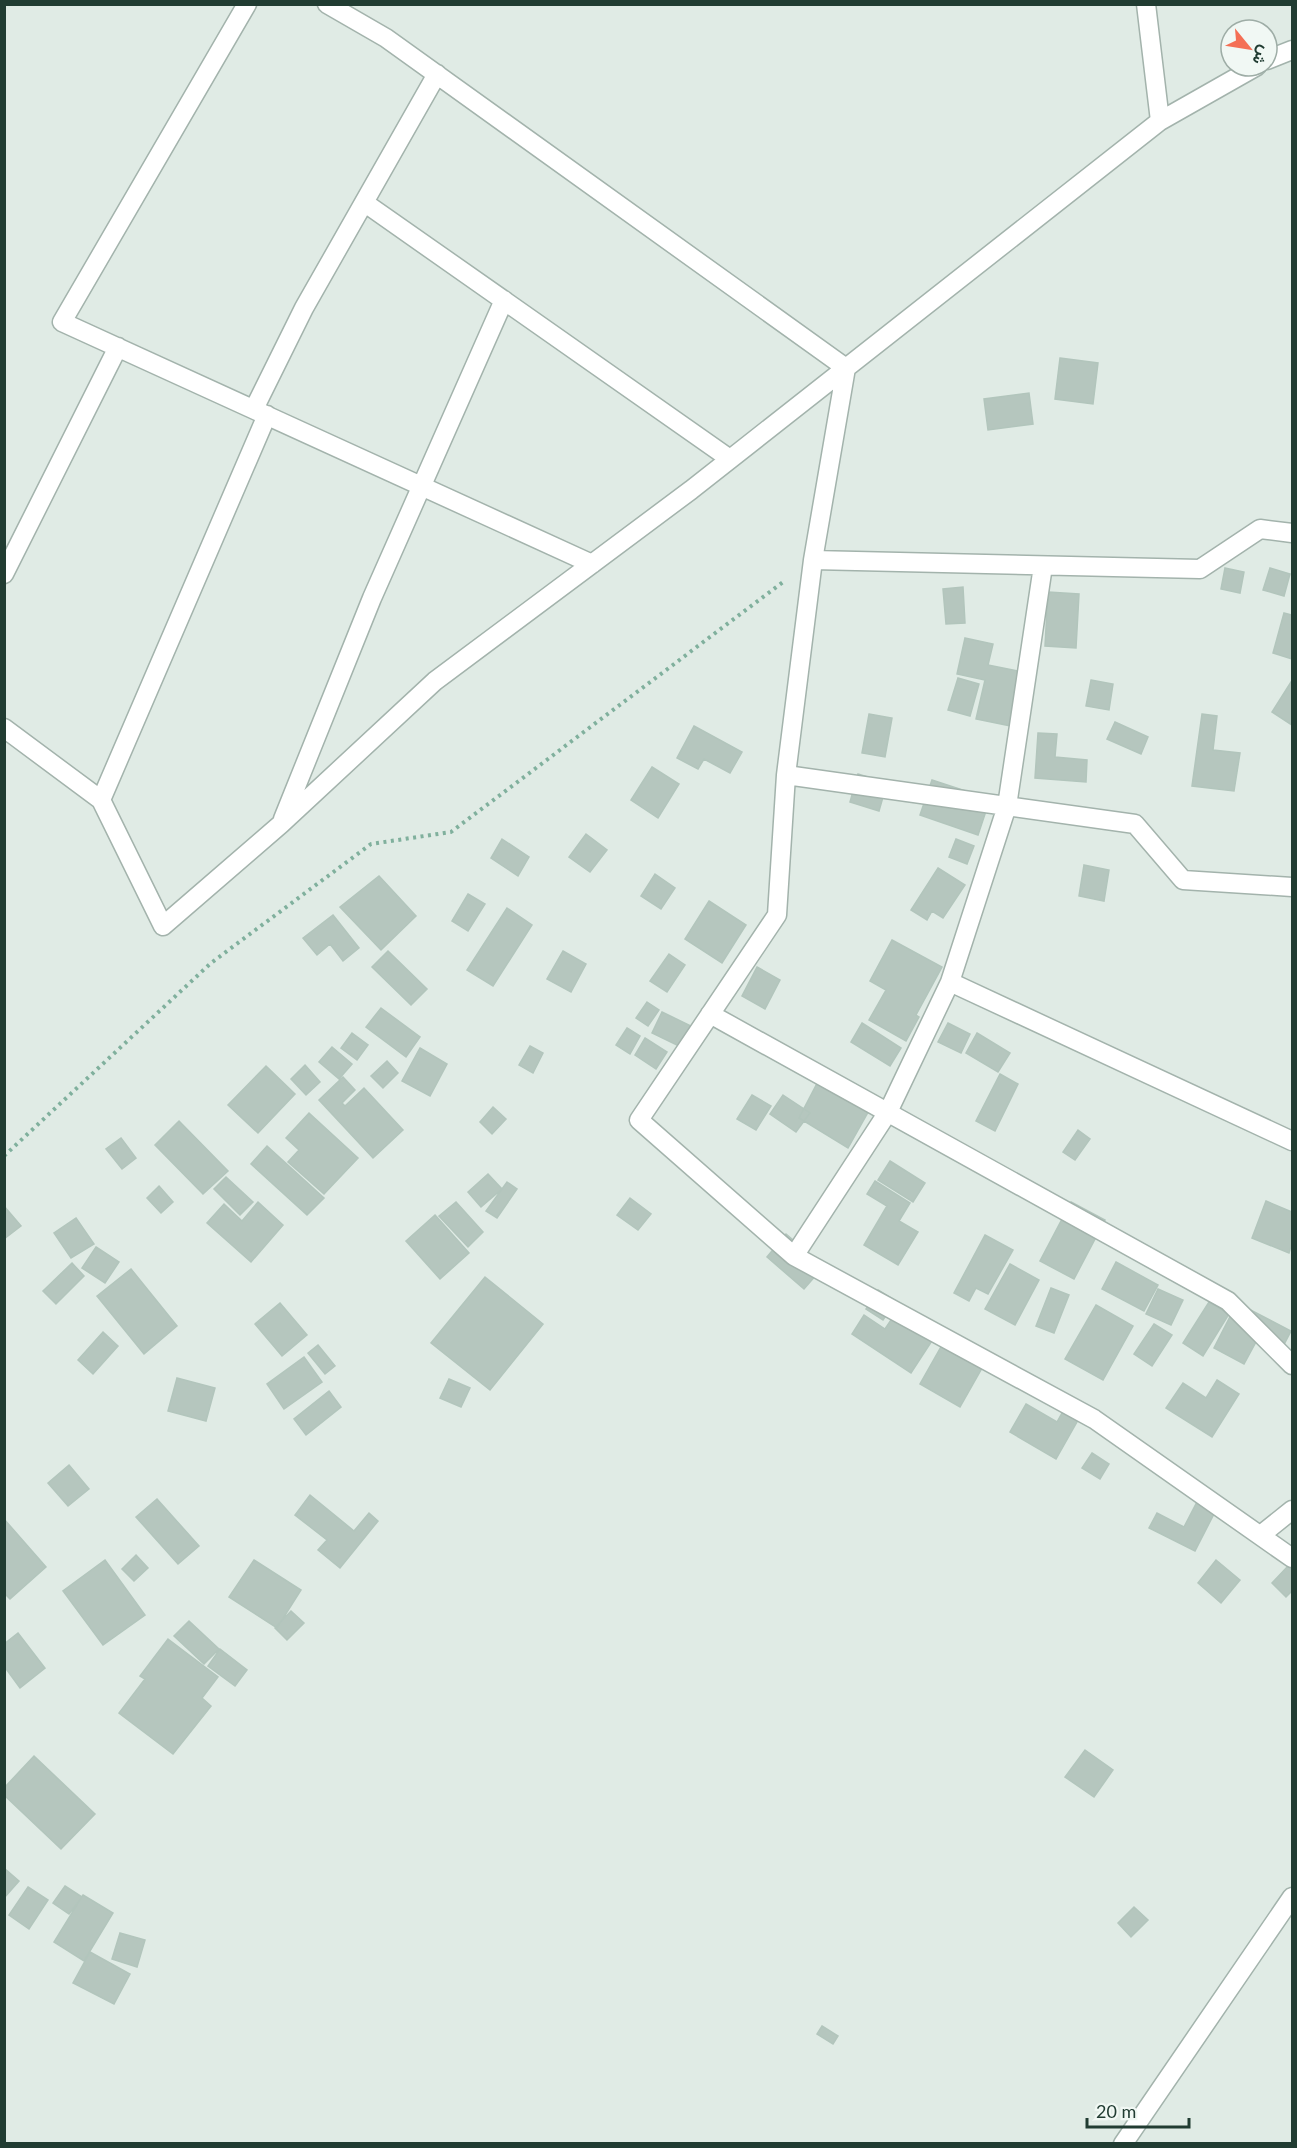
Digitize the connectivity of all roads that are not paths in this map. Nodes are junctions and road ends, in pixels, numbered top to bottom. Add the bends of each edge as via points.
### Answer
1 (247, 4) edge
2 (327, 4) edge
3 (1144, 5) edge
4 (437, 74) junction
5 (1236, 78) edge
6 (1160, 121) junction
7 (365, 203) junction
8 (504, 300) junction
9 (118, 347) junction
10 (846, 368) junction
11 (261, 412) junction
12 (730, 459) junction
13 (422, 486) junction
14 (1293, 533) edge
15 (813, 560) junction
16 (592, 564) junction
17 (1043, 566) junction
18 (4, 574) edge
19 (4, 728) edge
20 (786, 775) junction
21 (101, 800) junction
22 (1007, 806) junction
23 (281, 824) junction
24 (1293, 887) edge
25 (950, 982) junction
26 (710, 1014) junction
27 (888, 1112) junction
28 (1293, 1142) edge
29 (794, 1256) junction
30 (1293, 1365) edge
31 (1293, 1510) edge
32 (1262, 1534) junction
33 (1293, 1558) edge
34 (1293, 1897) edge
35 (1123, 2144) edge

1 - 9 street via 62,322
2 - 4 street
3 - 6 street
4 - 7 street
4 - 10 street
5 - 6 street
6 - 10 street
7 - 8 street
7 - 11 street via 304,308
8 - 12 street
8 - 13 street
9 - 11 street
9 - 18 street
10 - 12 street
10 - 15 street
11 - 13 street
11 - 21 street
12 - 16 street
13 - 16 street
13 - 23 street via 372,598
14 - 17 street via 1260,529 1200,569
15 - 17 street
15 - 20 street
16 - 23 street via 435,681
17 - 22 street
19 - 21 street
20 - 22 street
20 - 26 street via 777,915
21 - 23 street via 163,926
22 - 24 street via 1135,824 1183,880
22 - 25 street
25 - 27 street
25 - 28 street
26 - 27 street
26 - 29 street via 639,1120
27 - 29 street
27 - 30 street via 1228,1301
29 - 32 street via 1094,1419
31 - 32 street
32 - 33 street
34 - 35 street

